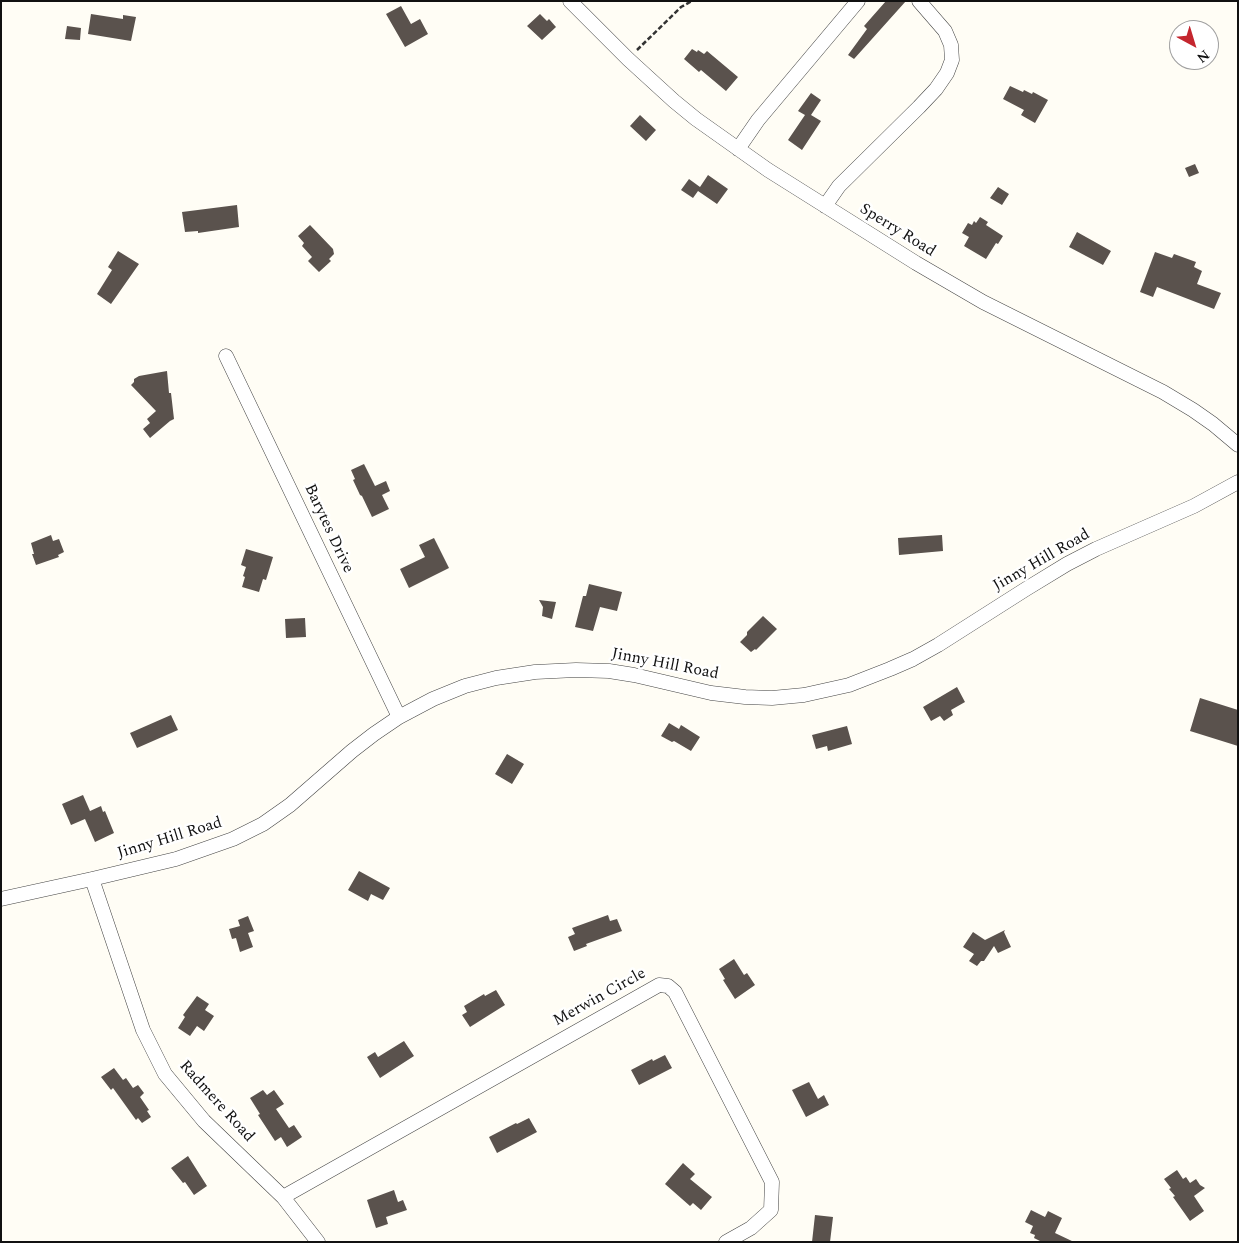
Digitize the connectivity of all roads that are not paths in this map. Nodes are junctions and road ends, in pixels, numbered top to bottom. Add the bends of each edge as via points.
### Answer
1 (570, 1) edge
2 (858, 1) edge
3 (918, 1) edge
4 (738, 149) junction
5 (825, 206) junction
6 (226, 356) dead end
7 (1238, 445) edge
8 (1238, 482) edge
9 (399, 717) junction
10 (92, 879) junction
11 (1, 899) edge
12 (283, 1197) junction
13 (318, 1242) edge
14 (726, 1242) edge

1 - 4 street, Sperry Road via 674,101
2 - 4 street via 758,120
3 - 5 street via 945,31 951,45 952,60 947,73 919,107 839,186
4 - 5 street, Sperry Road
5 - 7 street, Sperry Road via 983,302 1163,392 1213,424
6 - 9 street, Barytes Drive
8 - 9 street, Jinny Hill Road via 1194,506 1096,548 930,650 849,685 804,695 745,697 609,671 535,672 465,686
9 - 10 street, Jinny Hill Road via 263,824 176,859
10 - 11 street, Jinny Hill Road
10 - 12 street, Radmere Road via 144,1030 165,1074 204,1120
12 - 13 street, Radmere Road
12 - 14 street, Merwin Circle via 658,985 668,986 675,992 772,1182 771,1210 751,1228

